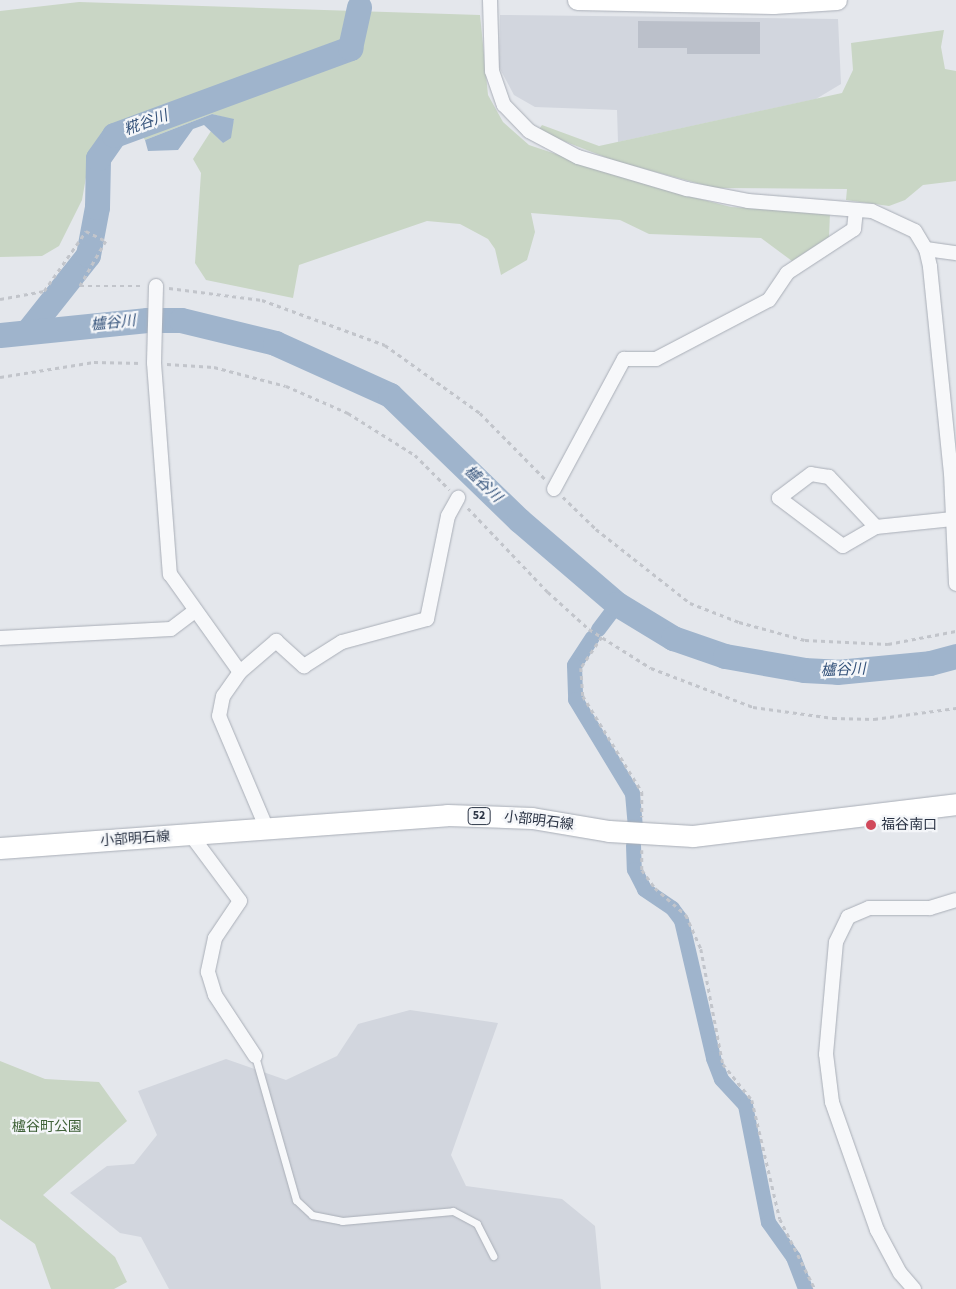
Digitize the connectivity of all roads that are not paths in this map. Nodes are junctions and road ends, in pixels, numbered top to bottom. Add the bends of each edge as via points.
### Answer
1 (490, 0) edge
2 (577, 0) edge
3 (837, 0) edge
4 (856, 210) junction
5 (926, 249) junction
6 (956, 253) edge
7 (156, 286) road end
8 (554, 489) dead end
9 (458, 498) road end
10 (953, 519) junction
11 (876, 527) junction
12 (956, 584) edge
13 (195, 611) junction
14 (0, 638) edge
15 (240, 672) junction
16 (956, 804) edge
17 (267, 829) junction
18 (191, 835) junction
19 (0, 848) edge
20 (956, 900) edge
21 (255, 1056) joint
22 (493, 1256) dead end
23 (914, 1289) edge

1 - 4 street via 492,71 504,105 529,132 578,157 687,189 748,201
2 - 3 street via 774,4
4 - 5 street via 895,219 914,231
4 - 8 street via 854,229 787,273 769,300 656,359 624,359
5 - 6 street
5 - 10 street
7 - 13 street via 154,364 170,574
9 - 15 street via 448,516 427,619 342,642 304,666 276,641
10 - 11 street
10 - 12 street
11 - 11 street via 843,546 779,498 811,474 829,477
13 - 14 street via 171,629
13 - 15 street
15 - 17 street via 223,696 219,716
16 - 17 main road, 小部明石線 / 52 via 694,836 642,833 532,818 447,815
17 - 18 main road, 小部明石線 / 52
18 - 19 main road, 小部明石線 / 52
18 - 21 street via 240,902 215,938 208,972 215,995
20 - 23 street via 930,908 869,908 848,917 836,942 826,1054 832,1102 877,1230 900,1273
21 - 22 lane via 296,1200 312,1215 342,1221 453,1211 477,1224

